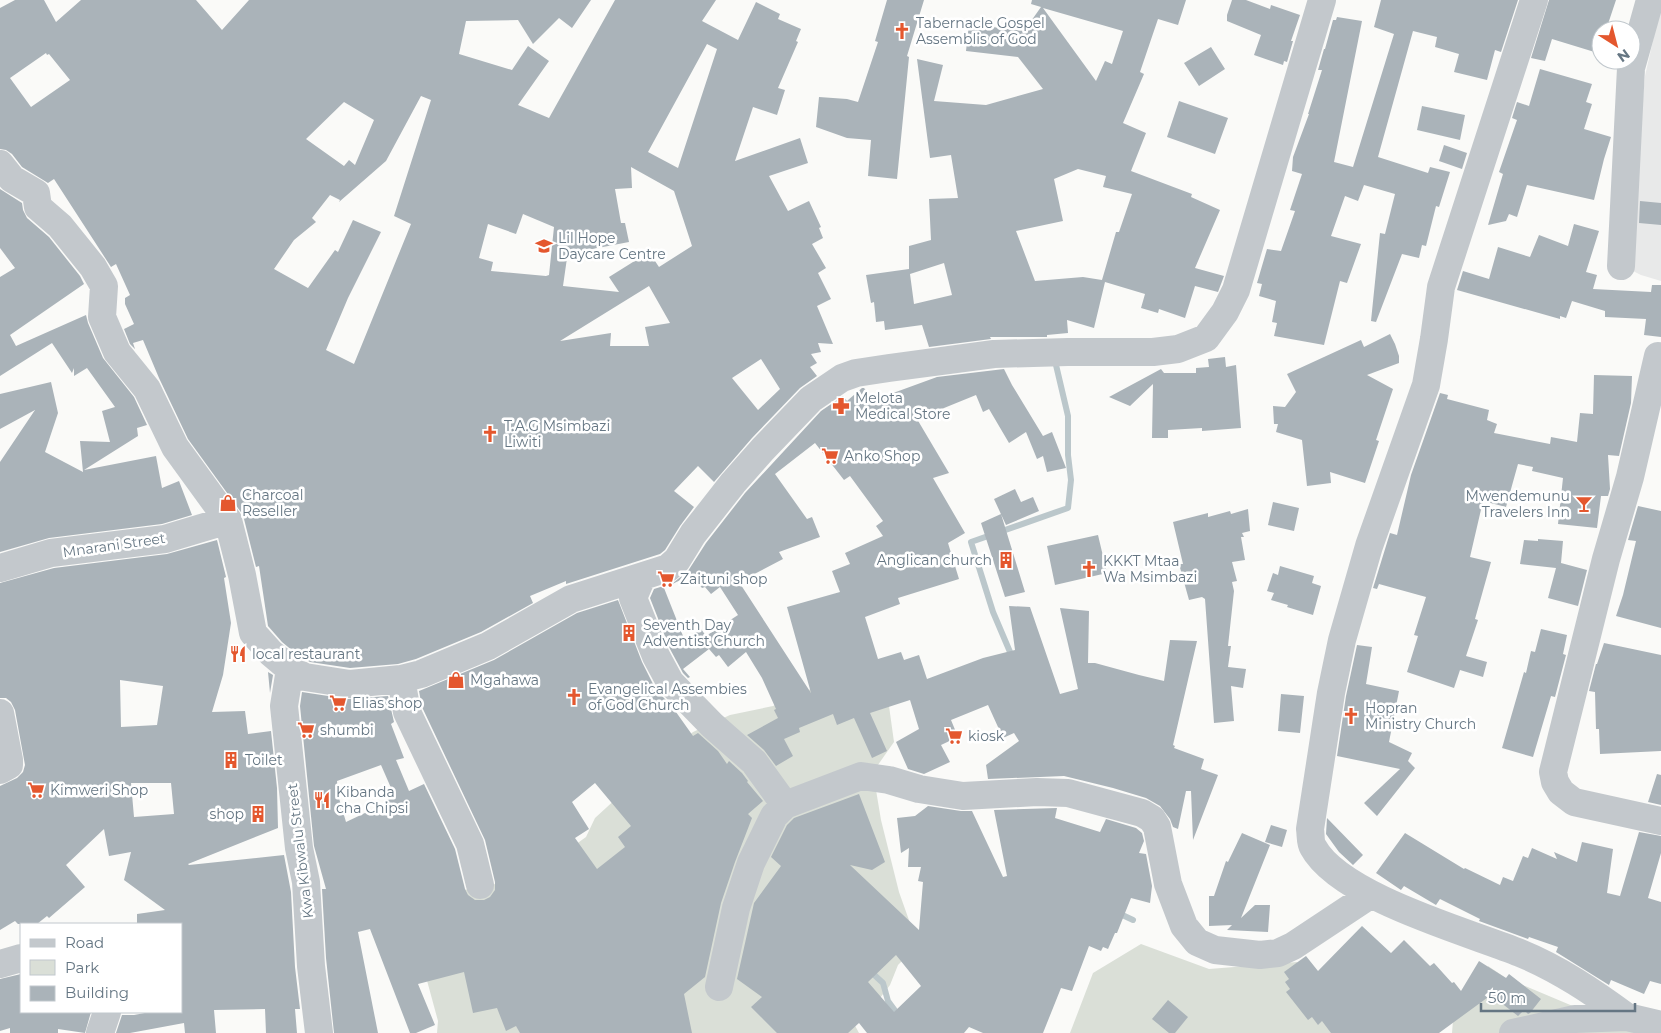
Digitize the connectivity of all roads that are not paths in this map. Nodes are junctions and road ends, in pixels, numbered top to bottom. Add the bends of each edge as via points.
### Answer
1 (1322, 0) edge
2 (1534, 0) edge
3 (1650, 0) edge
4 (0, 164) edge
5 (1621, 266) dead end
6 (1658, 356) dead end
7 (228, 520) junction
8 (0, 568) edge
9 (642, 577) junction
10 (290, 669) junction
11 (401, 679) junction
12 (0, 712) edge
13 (0, 770) edge
14 (785, 805) junction
15 (1661, 821) edge
16 (480, 885) dead end
17 (1370, 895) junction
18 (20, 958) edge
19 (0, 964) edge
20 (719, 987) dead end
21 (107, 1013) edge
22 (1627, 1017) junction
23 (1661, 1025) edge
24 (100, 1033) edge
25 (319, 1033) edge
26 (1513, 1033) edge

1 - 9 street via 1236,290 1206,338 1178,348 1153,352 994,354 856,373 842,378 811,400 763,449 693,534 677,560 668,568
2 - 17 street via 1441,287 1426,385 1369,546 1342,640 1331,693 1310,829 1312,845 1335,871
3 - 5 street via 1631,68
4 - 7 street via 12,179 36,193 38,207 60,226 93,267 104,286 102,317 117,352 147,389 175,447
6 - 15 street via 1553,772 1561,792 1574,802
7 - 8 street, Mnarani Street via 165,539 51,553
7 - 10 street via 253,632
9 - 11 street via 571,599 465,657
9 - 14 street via 632,598 670,682 754,762
10 - 11 street via 305,677 350,684
10 - 25 street, Kwa Kibwalu Street via 284,706 299,848 306,882
11 - 16 street via 407,712 470,844
12 - 13 street via 9,765
14 - 17 street via 862,776 963,796 1068,793 1142,813 1157,827 1168,884 1184,926 1197,942 1215,950 1260,955 1278,953
14 - 20 street via 774,816 751,863 736,908
17 - 22 street via 1458,932 1520,953 1566,975
18 - 19 street
21 - 24 street
22 - 23 street
22 - 26 street via 1575,1020

